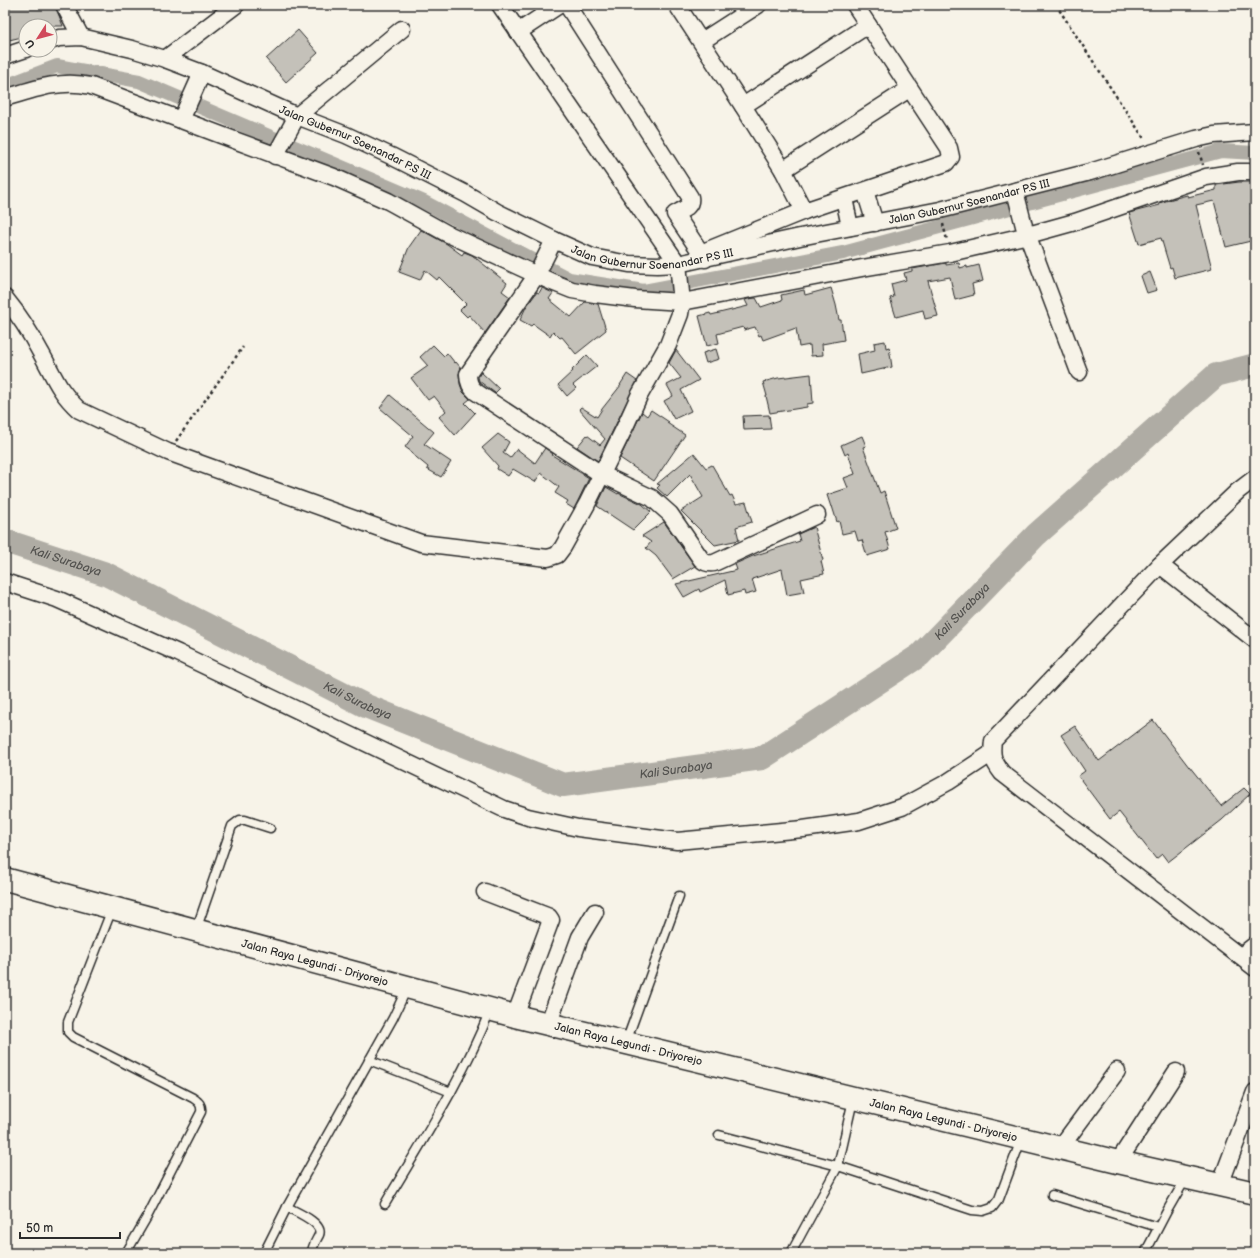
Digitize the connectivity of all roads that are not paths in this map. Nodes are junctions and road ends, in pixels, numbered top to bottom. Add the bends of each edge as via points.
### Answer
1 (64, 5) edge
2 (236, 5) edge
3 (500, 5) edge
4 (559, 5) edge
5 (567, 5) edge
6 (678, 5) edge
7 (758, 5) edge
8 (855, 5) edge
9 (868, 24) junction
10 (402, 29) dead end
11 (518, 32) junction
12 (81, 37) junction
13 (58, 38) edge
14 (702, 41) junction
15 (18, 52) edge
16 (5, 56) edge
17 (164, 59) junction
18 (200, 78) junction
19 (909, 89) junction
20 (5, 98) edge
21 (743, 106) junction
22 (184, 114) junction
23 (295, 120) junction
24 (1255, 132) edge
25 (277, 152) junction
26 (783, 170) junction
27 (1255, 172) edge
28 (866, 191) junction
29 (1016, 197) junction
30 (844, 198) junction
31 (804, 211) junction
32 (675, 214) junction
33 (875, 222) junction
34 (653, 227) junction
35 (850, 228) junction
36 (1026, 230) junction
37 (552, 245) junction
38 (703, 256) junction
39 (679, 268) junction
40 (538, 272) junction
41 (5, 298) edge
42 (681, 299) junction
43 (1079, 372) dead end
44 (601, 474) junction
45 (1255, 478) edge
46 (817, 515) dead end
47 (1160, 565) junction
48 (5, 582) edge
49 (1255, 640) edge
50 (992, 753) junction
51 (270, 828) dead end
52 (5, 879) edge
53 (485, 892) dead end
54 (679, 896) dead end
55 (595, 912) dead end
56 (109, 915) junction
57 (196, 931) junction
58 (1255, 945) edge
59 (1241, 956) junction
60 (1255, 968) edge
61 (404, 994) junction
62 (488, 1016) junction
63 (515, 1016) junction
64 (548, 1024) junction
65 (625, 1043) junction
66 (369, 1060) junction
67 (1117, 1071) dead end
68 (1176, 1072) dead end
69 (451, 1092) junction
70 (1255, 1092) edge
71 (852, 1107) junction
72 (719, 1135) dead end
73 (1021, 1139) junction
74 (1060, 1148) junction
75 (1118, 1162) junction
76 (838, 1166) junction
77 (1186, 1178) junction
78 (1220, 1185) junction
79 (1255, 1193) edge
80 (1052, 1195) dead end
81 (385, 1204) dead end
82 (287, 1207) junction
83 (1158, 1227) junction
84 (126, 1253) edge
85 (264, 1253) edge
86 (312, 1253) edge
87 (791, 1253) edge
88 (1145, 1253) edge

1 - 12 street
2 - 17 street
3 - 11 street
4 - 11 street
5 - 32 street via 690,197 689,205
6 - 14 street
7 - 14 street
8 - 9 street
9 - 19 street
9 - 21 street
10 - 23 street
11 - 34 street
12 - 13 street, Jalan Gubernur Soenandar P.S III
12 - 17 street, Jalan Gubernur Soenandar P.S III
14 - 21 street
15 - 16 street
17 - 18 street, Jalan Gubernur Soenandar P.S III
18 - 22 street
18 - 23 street, Jalan Gubernur Soenandar P.S III
19 - 26 street
19 - 28 street via 949,148 951,158 946,163
20 - 22 street via 62,83 80,83
21 - 26 street
22 - 25 street
23 - 25 street
23 - 37 street, Jalan Gubernur Soenandar P.S III via 346,135 391,156 466,194
24 - 29 street, Jalan Gubernur Soenandar P.S III via 1196,139
25 - 40 street via 388,201 446,233
26 - 31 street
27 - 36 street via 1206,177 1075,222
28 - 30 street
28 - 33 street
29 - 33 street, Jalan Gubernur Soenandar P.S III
29 - 36 street
30 - 31 street
30 - 35 street
31 - 38 street
32 - 34 street
32 - 38 street
33 - 35 street, Jalan Gubernur Soenandar P.S III
34 - 39 street
35 - 38 street, Jalan Gubernur Soenandar P.S III
36 - 42 street via 950,253
36 - 43 street
37 - 39 street, Jalan Gubernur Soenandar P.S III via 592,257
37 - 40 street
38 - 39 street, Jalan Gubernur Soenandar P.S III
39 - 42 street
40 - 42 street via 572,290 634,299
40 - 44 street via 468,374 468,381 476,392
41 - 44 street via 29,331 61,390 79,410 168,452 421,543 548,558 557,555 587,504
42 - 44 street via 680,314 668,345 639,396
44 - 46 street via 652,498 662,506 700,559 709,564
45 - 47 street
47 - 49 street
47 - 50 street via 993,741
48 - 50 street via 57,599 178,653 504,809 578,828 677,841 858,821 902,807 948,782
50 - 59 street via 1002,773
51 - 57 lane via 245,820 240,820 232,826
52 - 56 main road, Jalan Raya Legundi - Driyorejo
53 - 63 street via 547,916 551,920
54 - 65 lane
55 - 64 street via 580,937
56 - 57 main road, Jalan Raya Legundi - Driyorejo
56 - 84 lane via 68,1022 70,1034 193,1098 202,1108
57 - 61 main road, Jalan Raya Legundi - Driyorejo
58 - 59 street
59 - 60 street
61 - 62 main road, Jalan Raya Legundi - Driyorejo
61 - 66 lane
62 - 63 main road, Jalan Raya Legundi - Driyorejo
62 - 69 lane
63 - 64 main road, Jalan Raya Legundi - Driyorejo
64 - 65 main road, Jalan Raya Legundi - Driyorejo
65 - 71 main road, Jalan Raya Legundi - Driyorejo
66 - 69 lane
66 - 82 lane
67 - 74 street
68 - 75 street
69 - 81 lane
70 - 78 street
71 - 73 main road, Jalan Raya Legundi - Driyorejo
71 - 76 lane
72 - 76 lane
73 - 74 main road, Jalan Raya Legundi - Driyorejo
73 - 76 lane via 999,1199 992,1208 983,1211 972,1210
74 - 75 main road, Jalan Raya Legundi - Driyorejo
75 - 77 main road, Jalan Raya Legundi - Driyorejo
76 - 87 lane
77 - 78 main road, Jalan Raya Legundi - Driyorejo
77 - 83 lane
78 - 79 main road, Jalan Raya Legundi - Driyorejo
80 - 83 lane
82 - 85 lane
82 - 86 lane via 319,1228 320,1233
83 - 88 lane

